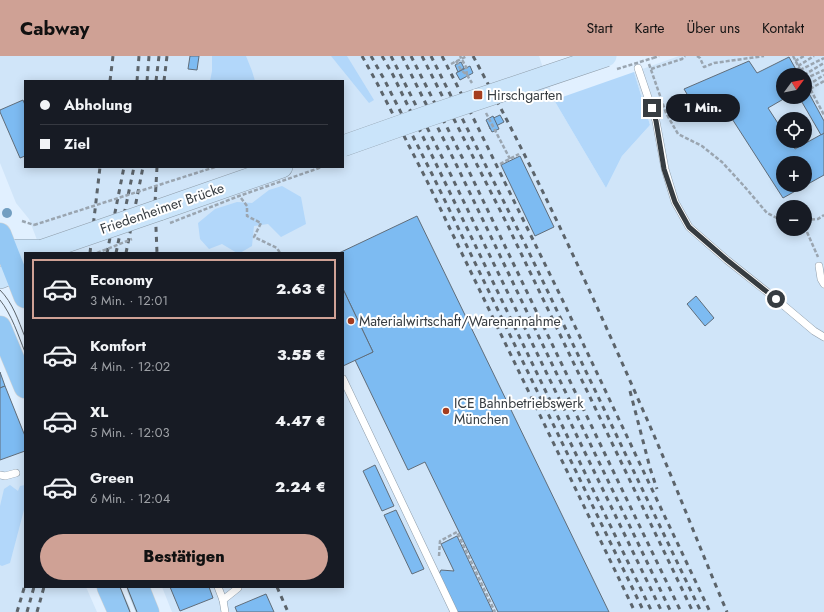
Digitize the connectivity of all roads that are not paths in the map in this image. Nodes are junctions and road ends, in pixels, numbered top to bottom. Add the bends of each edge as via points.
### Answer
1 (606, 56) edge
2 (638, 68) dead end
3 (344, 146) edge
4 (279, 168) edge
5 (2, 245) edge
6 (41, 251) edge
7 (819, 266) road end
8 (13, 271) edge
9 (824, 284) edge
10 (24, 296) edge
11 (0, 327) edge
12 (824, 337) edge
13 (344, 381) edge
14 (24, 385) edge
15 (16, 474) dead end
16 (0, 475) edge
17 (108, 588) edge
18 (138, 588) edge
19 (218, 588) edge
20 (238, 588) edge
21 (224, 600) junction
22 (119, 612) edge
23 (148, 612) edge
24 (225, 612) edge
25 (454, 612) edge

1 - 3 main road, bridge
2 - 12 lane via 656,121 664,169 675,202 689,227 814,332
4 - 6 main road, Friedenheimer Brücke, bridge
5 - 6 main road, Friedenheimer Brücke
5 - 8 main road
7 - 9 lane
8 - 10 main road
11 - 14 main road
13 - 25 lane
15 - 16 lane
17 - 22 main road
18 - 23 main road
19 - 21 lane
20 - 21 lane
21 - 24 lane

